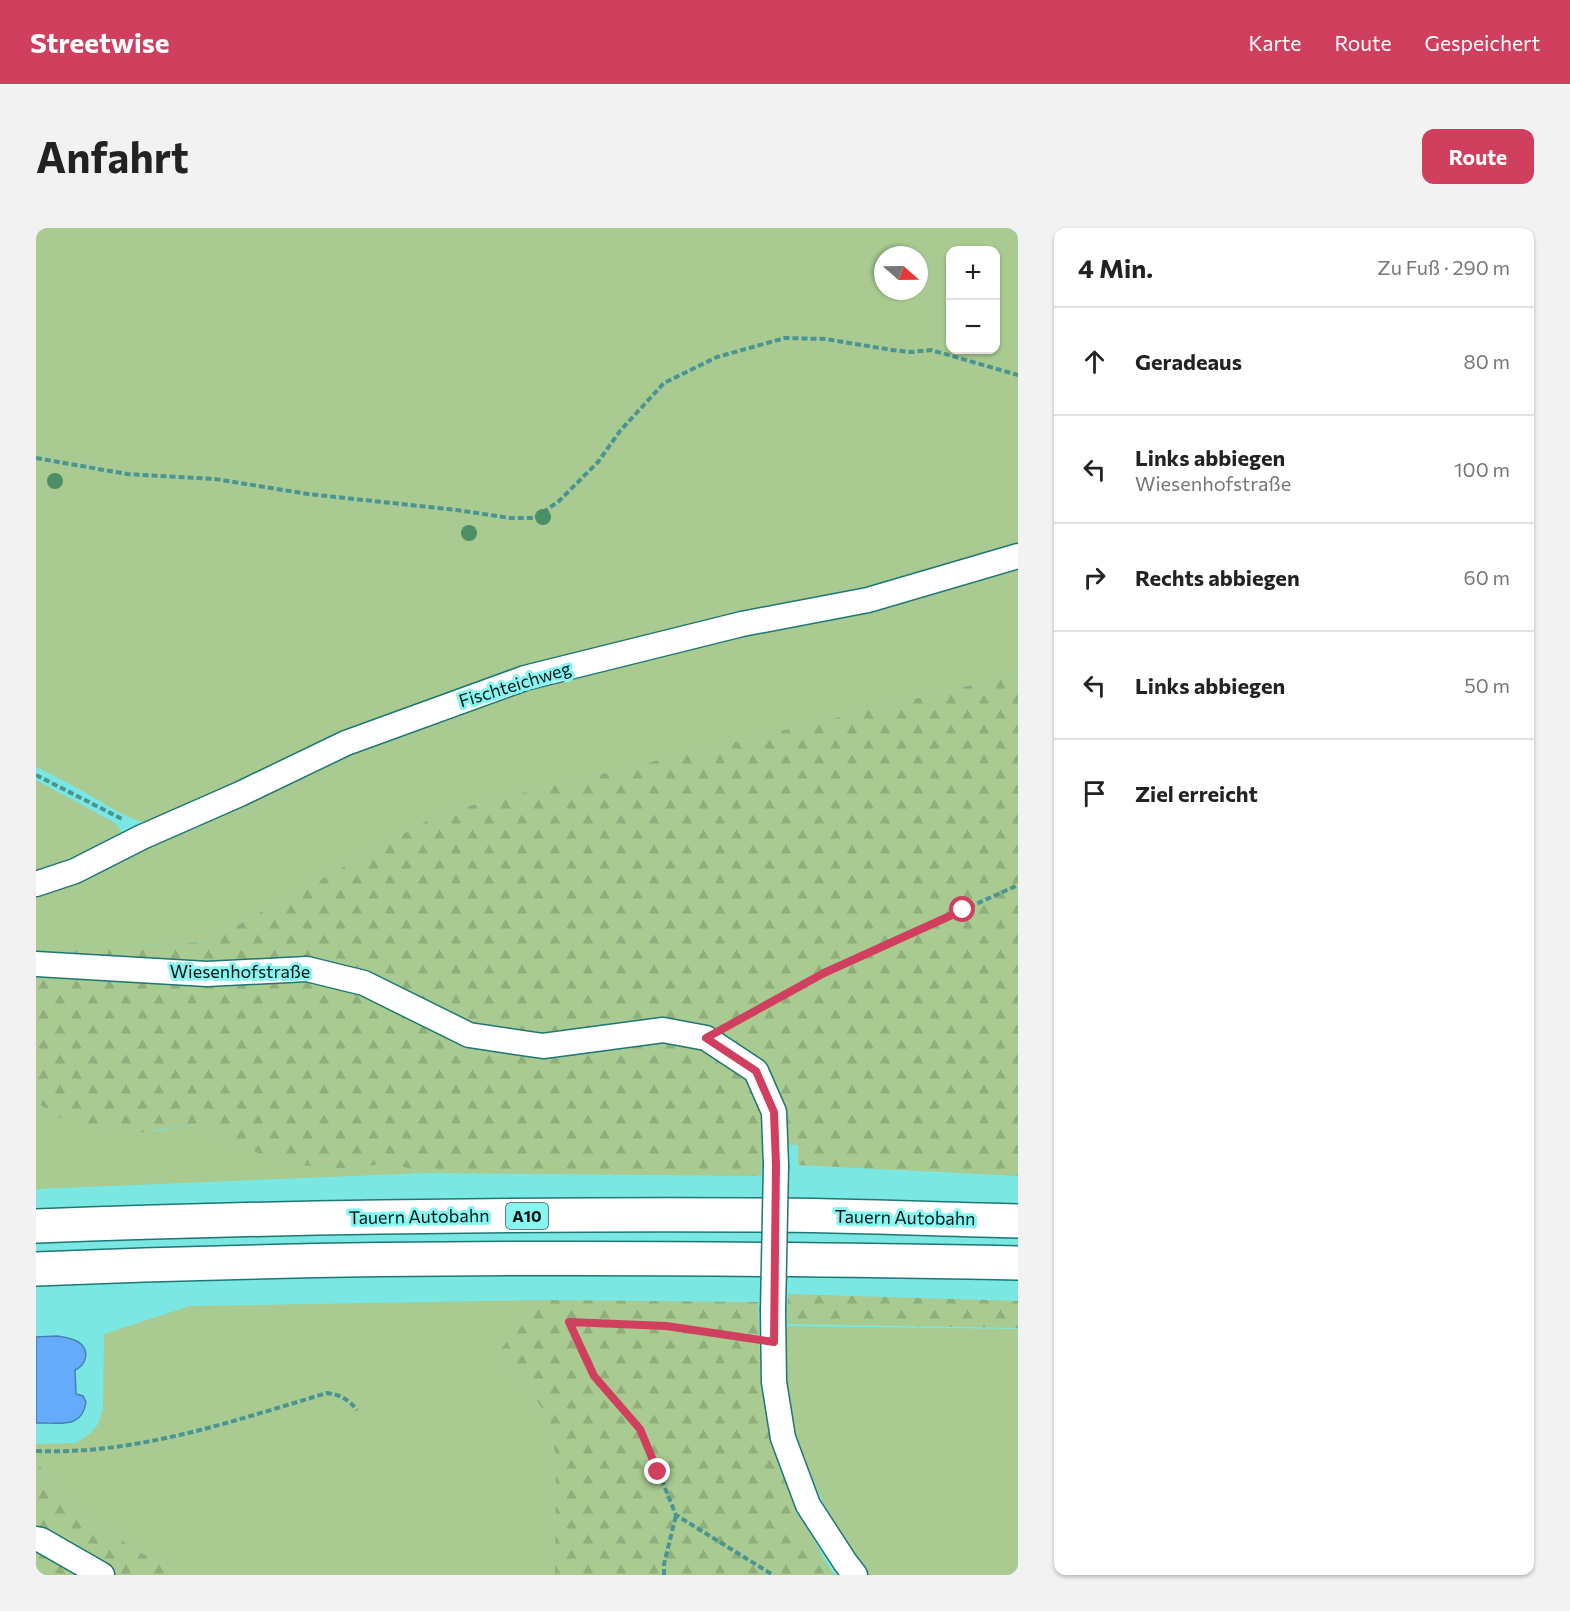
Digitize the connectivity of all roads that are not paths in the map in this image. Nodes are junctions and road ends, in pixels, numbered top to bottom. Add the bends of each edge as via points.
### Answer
1 (1018, 556) edge
2 (36, 884) edge
3 (36, 964) edge
4 (1018, 1221) edge
5 (36, 1226) edge
6 (1018, 1263) edge
7 (36, 1269) edge
8 (36, 1539) edge
9 (102, 1575) edge
10 (855, 1575) edge

1 - 2 street, Fischteichweg via 868,600 742,624 525,678 346,743 75,871
3 - 10 street, Wiesenhofstraße, bridge via 207,974 307,969 364,984 469,1035 543,1046 663,1030 706,1038 756,1071 774,1112 774,1383 783,1438 808,1505
4 - 5 highway, Tauern Autobahn / A10 via 753,1215 518,1216
6 - 7 highway via 749,1258 445,1259
8 - 9 street

